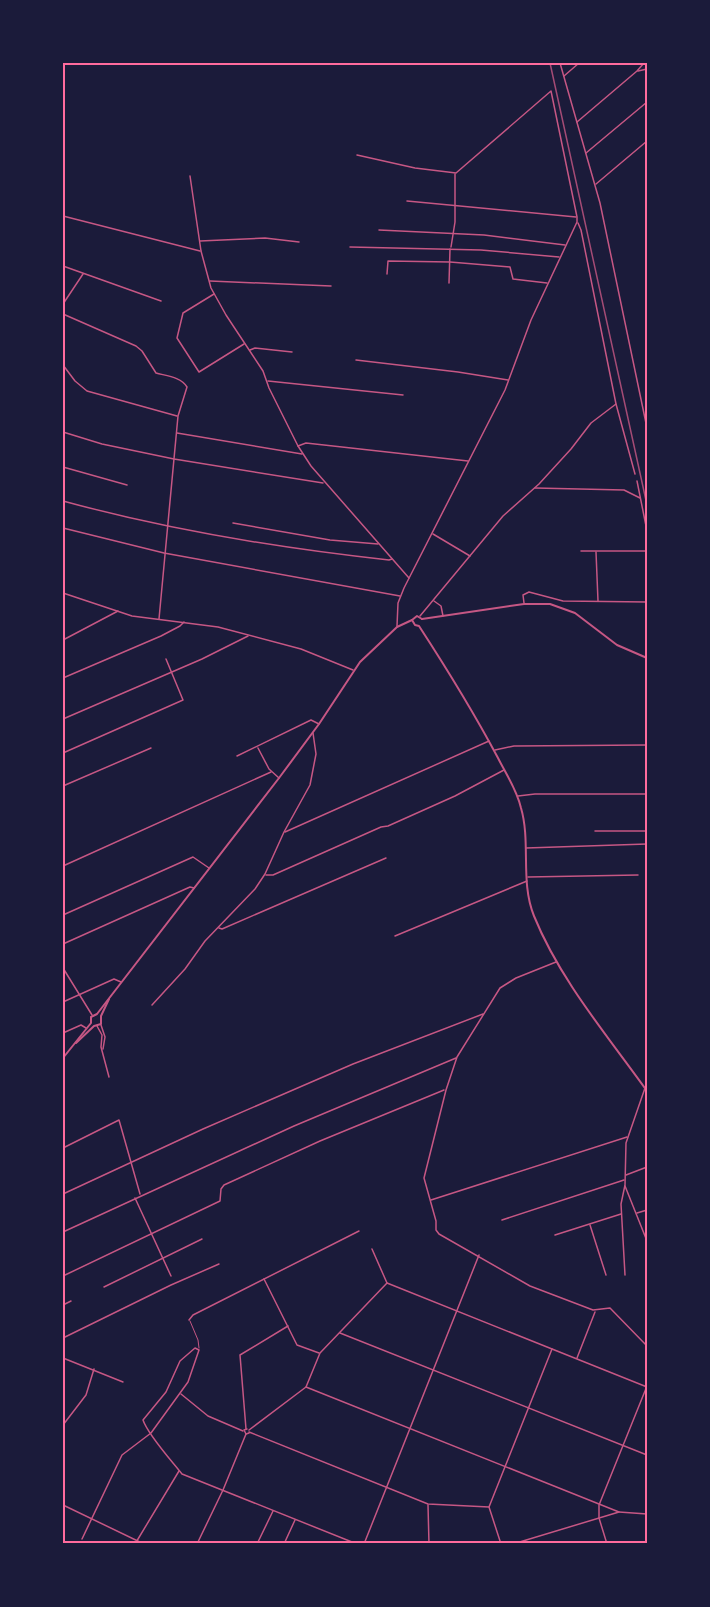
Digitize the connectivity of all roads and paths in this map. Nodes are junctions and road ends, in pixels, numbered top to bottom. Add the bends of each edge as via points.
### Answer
1 (560, 63) edge
2 (579, 63) edge
3 (644, 63) edge
4 (647, 68) edge
5 (638, 71) junction
6 (563, 77) junction
7 (647, 102) edge
8 (577, 123) junction
9 (647, 141) edge
10 (586, 153) junction
11 (357, 155) dead end
12 (456, 173) junction
13 (190, 176) dead end
14 (595, 184) junction
15 (407, 201) dead end
16 (455, 206) junction
17 (63, 216) edge
18 (578, 217) junction
19 (577, 222) junction
20 (379, 230) dead end
21 (453, 234) junction
22 (200, 242) junction
23 (299, 242) dead end
24 (566, 246) junction
25 (350, 247) dead end
26 (450, 249) junction
27 (201, 251) junction
28 (560, 257) junction
29 (450, 262) junction
30 (63, 266) edge
31 (84, 273) junction
32 (387, 274) dead end
33 (209, 281) junction
34 (449, 283) dead end
35 (548, 283) junction
36 (331, 286) dead end
37 (214, 294) junction
38 (161, 301) dead end
39 (63, 304) edge
40 (63, 314) edge
41 (245, 343) junction
42 (250, 350) junction
43 (292, 352) dead end
44 (356, 360) dead end
45 (63, 365) edge
46 (509, 380) junction
47 (267, 381) junction
48 (647, 384) edge
49 (403, 395) dead end
50 (647, 395) edge
51 (616, 404) junction
52 (178, 416) junction
53 (646, 423) edge
54 (647, 428) edge
55 (63, 432) edge
56 (176, 433) junction
57 (298, 446) junction
58 (303, 454) junction
59 (174, 459) junction
60 (469, 461) junction
61 (63, 467) edge
62 (635, 474) dead end
63 (637, 481) dead end
64 (324, 483) junction
65 (127, 484) dead end
66 (535, 488) junction
67 (640, 498) junction
68 (63, 501) edge
69 (233, 523) dead end
70 (167, 526) junction
71 (63, 528) edge
72 (647, 531) edge
73 (432, 533) junction
74 (378, 544) junction
75 (581, 551) dead end
76 (647, 551) edge
77 (596, 552) junction
78 (164, 553) junction
79 (470, 556) junction
80 (392, 558) junction
81 (409, 578) junction
82 (63, 592) edge
83 (400, 596) junction
84 (433, 601) junction
85 (598, 602) junction
86 (647, 602) edge
87 (524, 604) junction
88 (118, 611) junction
89 (442, 616) junction
90 (421, 618) junction
91 (159, 619) junction
92 (412, 620) junction
93 (184, 622) junction
94 (419, 626) junction
95 (397, 627) junction
96 (249, 635) junction
97 (63, 640) edge
98 (647, 658) edge
99 (166, 659) dead end
100 (353, 670) junction
101 (171, 672) junction
102 (63, 678) edge
103 (63, 719) edge
104 (319, 724) junction
105 (313, 732) junction
106 (489, 741) junction
107 (647, 745) edge
108 (257, 746) junction
109 (151, 748) dead end
110 (494, 750) junction
111 (63, 753) edge
112 (237, 756) dead end
113 (504, 771) junction
114 (271, 772) junction
115 (279, 778) junction
116 (63, 786) edge
117 (647, 794) edge
118 (517, 796) junction
119 (596, 831) dead end
120 (647, 831) edge
121 (284, 832) junction
122 (647, 844) edge
123 (526, 848) junction
124 (386, 858) dead end
125 (63, 866) edge
126 (210, 869) junction
127 (265, 874) junction
128 (638, 875) dead end
129 (528, 878) junction
130 (194, 889) junction
131 (63, 915) edge
132 (219, 927) junction
133 (395, 936) dead end
134 (63, 944) edge
135 (557, 961) junction
136 (63, 968) edge
137 (122, 982) junction
138 (79, 994) junction
139 (63, 1002) edge
140 (152, 1005) dead end
141 (484, 1013) junction
142 (99, 1015) junction
143 (93, 1016) junction
144 (96, 1025) junction
145 (87, 1030) junction
146 (63, 1033) edge
147 (63, 1058) edge
148 (457, 1058) junction
149 (109, 1077) dead end
150 (446, 1090) junction
151 (646, 1090) edge
152 (627, 1137) junction
153 (63, 1148) edge
154 (132, 1162) junction
155 (647, 1167) edge
156 (625, 1176) junction
157 (625, 1180) junction
158 (625, 1185) junction
159 (63, 1194) edge
160 (141, 1196) junction
161 (135, 1198) junction
162 (430, 1200) junction
163 (647, 1209) edge
164 (621, 1214) junction
165 (636, 1214) junction
166 (502, 1220) dead end
167 (590, 1224) junction
168 (359, 1230) dead end
169 (63, 1232) edge
170 (151, 1234) junction
171 (555, 1235) dead end
172 (202, 1239) dead end
173 (647, 1241) edge
174 (372, 1249) dead end
175 (479, 1255) junction
176 (162, 1257) junction
177 (219, 1264) dead end
178 (606, 1275) dead end
179 (625, 1275) dead end
180 (63, 1276) edge
181 (171, 1276) dead end
182 (264, 1279) junction
183 (387, 1283) junction
184 (104, 1287) dead end
185 (71, 1301) dead end
186 (63, 1305) edge
187 (458, 1311) junction
188 (595, 1311) junction
189 (189, 1320) joint
190 (288, 1326) junction
191 (340, 1333) junction
192 (63, 1338) edge
193 (647, 1346) edge
194 (552, 1349) junction
195 (199, 1350) junction
196 (320, 1353) junction
197 (63, 1358) edge
198 (577, 1359) junction
199 (94, 1370) junction
200 (434, 1370) junction
201 (123, 1382) dead end
202 (647, 1386) edge
203 (306, 1388) junction
204 (180, 1394) junction
205 (529, 1408) junction
206 (63, 1425) edge
207 (410, 1429) junction
208 (247, 1431) junction
209 (151, 1433) junction
210 (623, 1445) junction
211 (647, 1455) edge
212 (505, 1467) junction
213 (179, 1470) junction
214 (386, 1488) junction
215 (223, 1490) junction
216 (428, 1504) junction
217 (63, 1505) edge
218 (599, 1505) junction
219 (489, 1507) junction
220 (274, 1511) junction
221 (619, 1512) junction
222 (647, 1514) edge
223 (599, 1518) junction
224 (92, 1519) junction
225 (296, 1519) junction
226 (82, 1539) dead end
227 (137, 1541) junction
228 (135, 1544) edge
229 (144, 1544) edge
230 (197, 1544) edge
231 (257, 1544) edge
232 (284, 1544) edge
233 (357, 1544) edge
234 (364, 1544) edge
235 (429, 1544) edge
236 (501, 1544) edge
237 (513, 1544) edge
238 (607, 1544) edge

1 - 6 street
2 - 6 street
3 - 4 street
3 - 5 street
4 - 5 street
5 - 8 street
6 - 8 street
7 - 10 street
8 - 10 street
9 - 14 street
10 - 14 street
11 - 12 street
12 - 16 street
12 - 18 street via 551,91
13 - 22 street
14 - 53 street
15 - 16 street
16 - 18 street
16 - 21 street
17 - 27 street
18 - 19 street
19 - 24 street
19 - 51 street
20 - 21 street
21 - 24 street
21 - 26 street
22 - 23 street via 265,238
22 - 27 street
24 - 28 street
25 - 26 street
26 - 28 street
26 - 29 street
27 - 33 street
28 - 35 street
29 - 32 street via 388,261
29 - 34 street
29 - 35 street via 510,267 513,279
30 - 31 street
31 - 38 street
31 - 39 street
33 - 36 street
33 - 37 street
35 - 46 street
37 - 41 street
37 - 41 street via 183,313 177,338 199,372
40 - 52 street via 136,346 156,373 182,380 187,391
41 - 42 street
42 - 43 street
42 - 47 street
44 - 46 street
45 - 52 street via 87,391
46 - 60 street
47 - 49 street
47 - 57 street
48 - 50 street
51 - 62 street
51 - 66 street via 591,423
52 - 56 street
53 - 54 street
55 - 59 street
56 - 58 street
56 - 59 street
57 - 58 street
57 - 60 street via 306,443
58 - 64 street
59 - 64 street
59 - 70 street
60 - 73 street
61 - 65 street
63 - 67 street
64 - 74 street
66 - 67 street via 624,490
66 - 79 street via 503,516
67 - 72 street
68 - 70 street
69 - 74 street
70 - 78 street
70 - 80 street via 301,550
71 - 78 street
73 - 79 street
73 - 81 street
74 - 80 street
75 - 77 street
76 - 77 street
77 - 85 street
78 - 83 street
78 - 91 street
79 - 84 street
80 - 81 street
81 - 83 street
82 - 88 street
83 - 95 street
84 - 89 street via 441,606
84 - 90 street
85 - 86 street
85 - 87 street via 563,601 529,592 523,596
87 - 89 street
87 - 98 street via 546,603 568,610 617,645
88 - 91 street
88 - 97 street
89 - 90 street
90 - 92 street via 415,616
90 - 94 street
91 - 93 street
92 - 94 street
92 - 95 street
93 - 96 street
93 - 102 street via 161,636
94 - 106 street
95 - 100 street
96 - 100 street via 301,649
96 - 101 street
99 - 101 street
100 - 104 street
101 - 103 street
101 - 111 street via 183,700
104 - 105 street
104 - 108 street via 310,720
105 - 115 street
105 - 121 street via 316,754 310,785
106 - 110 street
106 - 121 street
107 - 110 street via 514,746
108 - 112 street
108 - 114 street
109 - 116 street
110 - 113 street
113 - 118 street
113 - 127 street via 387,826 273,875
114 - 115 street
114 - 125 street
115 - 126 street
117 - 118 street
118 - 123 street
119 - 120 street
121 - 127 street
122 - 123 street
123 - 129 street
124 - 132 street
126 - 130 street
126 - 131 street via 193,857
127 - 132 street
128 - 129 street
129 - 133 street
129 - 135 street via 534,915
130 - 134 street via 190,887
130 - 137 street
132 - 140 street
135 - 141 street via 504,985
135 - 151 street
136 - 138 street
137 - 138 street via 115,978
137 - 142 street
138 - 139 street
138 - 143 street
141 - 148 street
141 - 154 street via 353,1064
142 - 143 street
142 - 144 street via 102,1020
143 - 144 street
144 - 145 street
144 - 149 street via 102,1035
145 - 146 street via 80,1025
145 - 147 street
148 - 150 street
148 - 160 street
150 - 162 street via 424,1175
150 - 170 street via 224,1185 220,1201
151 - 152 street
152 - 156 street
152 - 162 street
153 - 154 street via 120,1120
154 - 159 street
154 - 160 street
155 - 156 street
156 - 157 street
157 - 158 street
157 - 166 street
158 - 164 street
158 - 165 street
160 - 161 street
161 - 169 street
161 - 170 street
162 - 175 street via 439,1234
163 - 165 street
164 - 167 street
164 - 179 street
165 - 173 street
167 - 171 street
167 - 178 street
168 - 182 street
170 - 176 street
170 - 180 street
172 - 176 street
174 - 183 street
175 - 187 street
175 - 188 street via 530,1286
176 - 181 street
176 - 184 street
177 - 192 street
182 - 189 street
182 - 190 street
183 - 187 street
183 - 191 street
185 - 186 street
187 - 194 street
187 - 200 street
188 - 193 street via 610,1308
188 - 198 street
189 - 195 lane
190 - 196 street via 297,1346
190 - 208 street via 240,1355
191 - 196 street
191 - 200 street
194 - 198 street
194 - 205 street
195 - 204 street
195 - 209 street via 193,1349 180,1361 166,1392 143,1420
196 - 203 street
197 - 199 street
198 - 202 street
199 - 201 street
199 - 206 street via 86,1395
200 - 205 street
200 - 207 street
202 - 210 street
203 - 207 street
203 - 208 street
204 - 208 street via 208,1416
204 - 209 street
205 - 210 street
205 - 212 street
207 - 212 street
207 - 214 street
208 - 214 street
208 - 215 street
209 - 213 street
209 - 224 street via 122,1455
210 - 211 street
210 - 218 street
212 - 218 street
212 - 219 street
213 - 215 street
213 - 227 street
214 - 216 street
214 - 234 street
215 - 220 street
215 - 230 street
216 - 219 street
216 - 235 street
217 - 224 street
218 - 221 street
218 - 223 street
219 - 236 street
220 - 225 street
220 - 231 street
221 - 222 street
221 - 223 street
223 - 237 street
223 - 238 street
224 - 226 street
224 - 227 street
225 - 232 street
225 - 233 street
227 - 228 street
227 - 229 street

